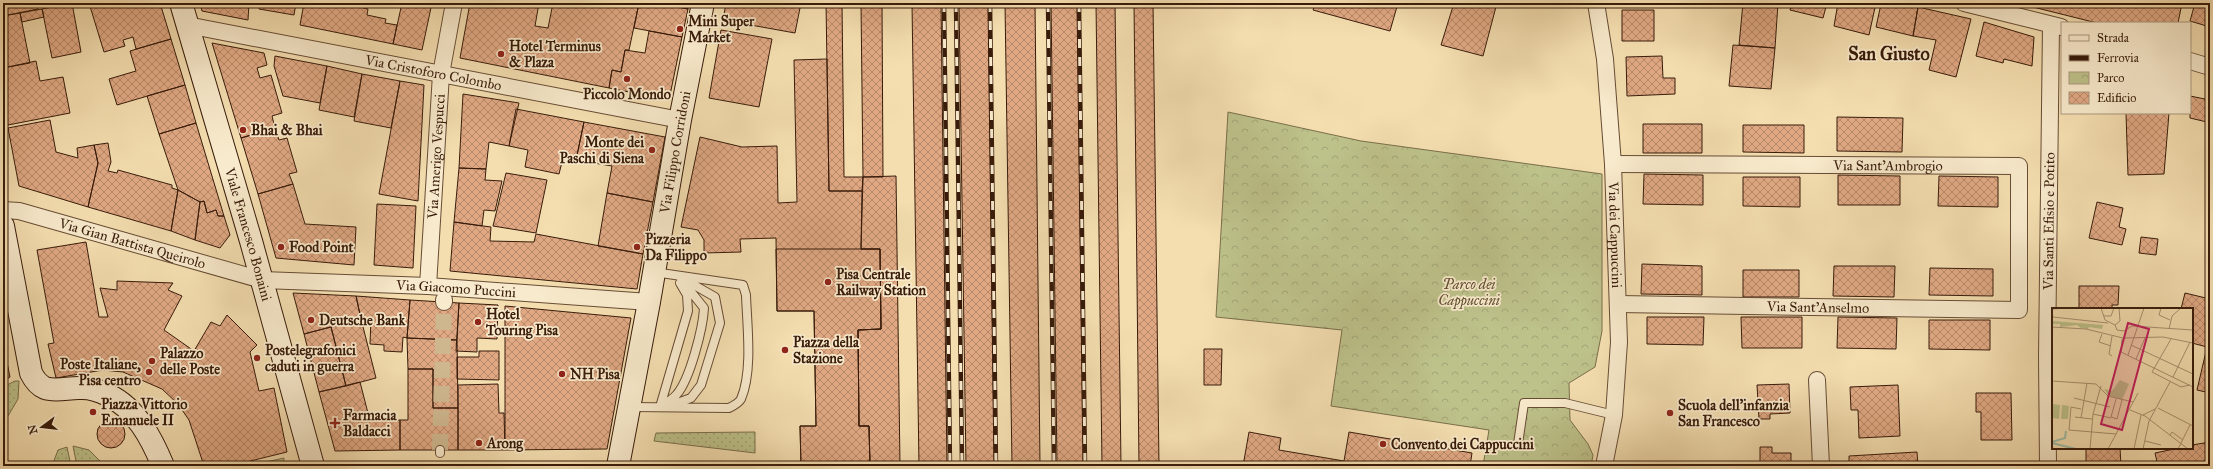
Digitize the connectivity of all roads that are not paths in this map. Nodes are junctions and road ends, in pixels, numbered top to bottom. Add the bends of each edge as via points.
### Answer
1 (181, 3) edge
2 (454, 3) edge
3 (703, 3) edge
4 (1596, 3) edge
5 (1964, 3) edge
6 (187, 25) junction
7 (2057, 26) edge
8 (2191, 61) edge
9 (2210, 67) edge
10 (441, 74) junction
11 (680, 120) junction
12 (1613, 164) junction
13 (3, 210) edge
14 (3, 226) edge
15 (654, 272) junction
16 (676, 275) junction
17 (262, 280) junction
18 (428, 286) junction
19 (649, 302) junction
20 (1618, 304) junction
21 (2019, 310) joint
22 (1817, 380) dead end
23 (630, 407) junction
24 (660, 408) junction
25 (1614, 415) junction
26 (1518, 444) dead end
27 (163, 466) edge
28 (313, 466) edge
29 (618, 466) edge
30 (1604, 466) edge
31 (1821, 466) edge
32 (2048, 466) edge

1 - 6 street, Viale Francesco Bonaini
2 - 10 street, Via Amerigo Vespucci
3 - 11 street, Via Filippo Corridoni
4 - 12 street, Via dei Cappuccini via 1607,81
5 - 7 street
6 - 10 street, Via Cristoforo Colombo
6 - 17 street, Viale Francesco Bonaini
7 - 32 street, Via Santi Efisio e Potito via 2046,357
8 - 9 street
10 - 11 street, Via Cristoforo Colombo
10 - 18 street, Via Amerigo Vespucci
11 - 15 street, Via Filippo Corridoni
12 - 20 street, Via dei Cappuccini
12 - 21 street, Via Sant'Ambrogio via 2020,166
13 - 17 street, Via Gian Battista Queirolo via 19,211
14 - 27 street via 31,373 36,382 45,388 82,388 109,395 129,410 139,422
15 - 16 lane
15 - 19 street, Via Filippo Corridoni
16 - 24 lane via 687,295 688,311
16 - 24 lane via 704,308 703,324 684,382 677,395
16 - 24 lane via 715,297 720,323 701,385 686,401
16 - 24 lane via 743,285 746,295 746,373 741,400 729,408
17 - 18 street, Via Giacomo Puccini
17 - 28 street, Viale Francesco Bonaini
18 - 19 street, Via Giacomo Puccini
19 - 23 street
20 - 21 street, Via Sant'Anselmo
20 - 25 street, Via dei Cappuccini via 1618,367
22 - 31 street
23 - 24 lane
23 - 29 street
25 - 26 lane via 1565,403 1524,403
25 - 30 street, Via dei Cappuccini

